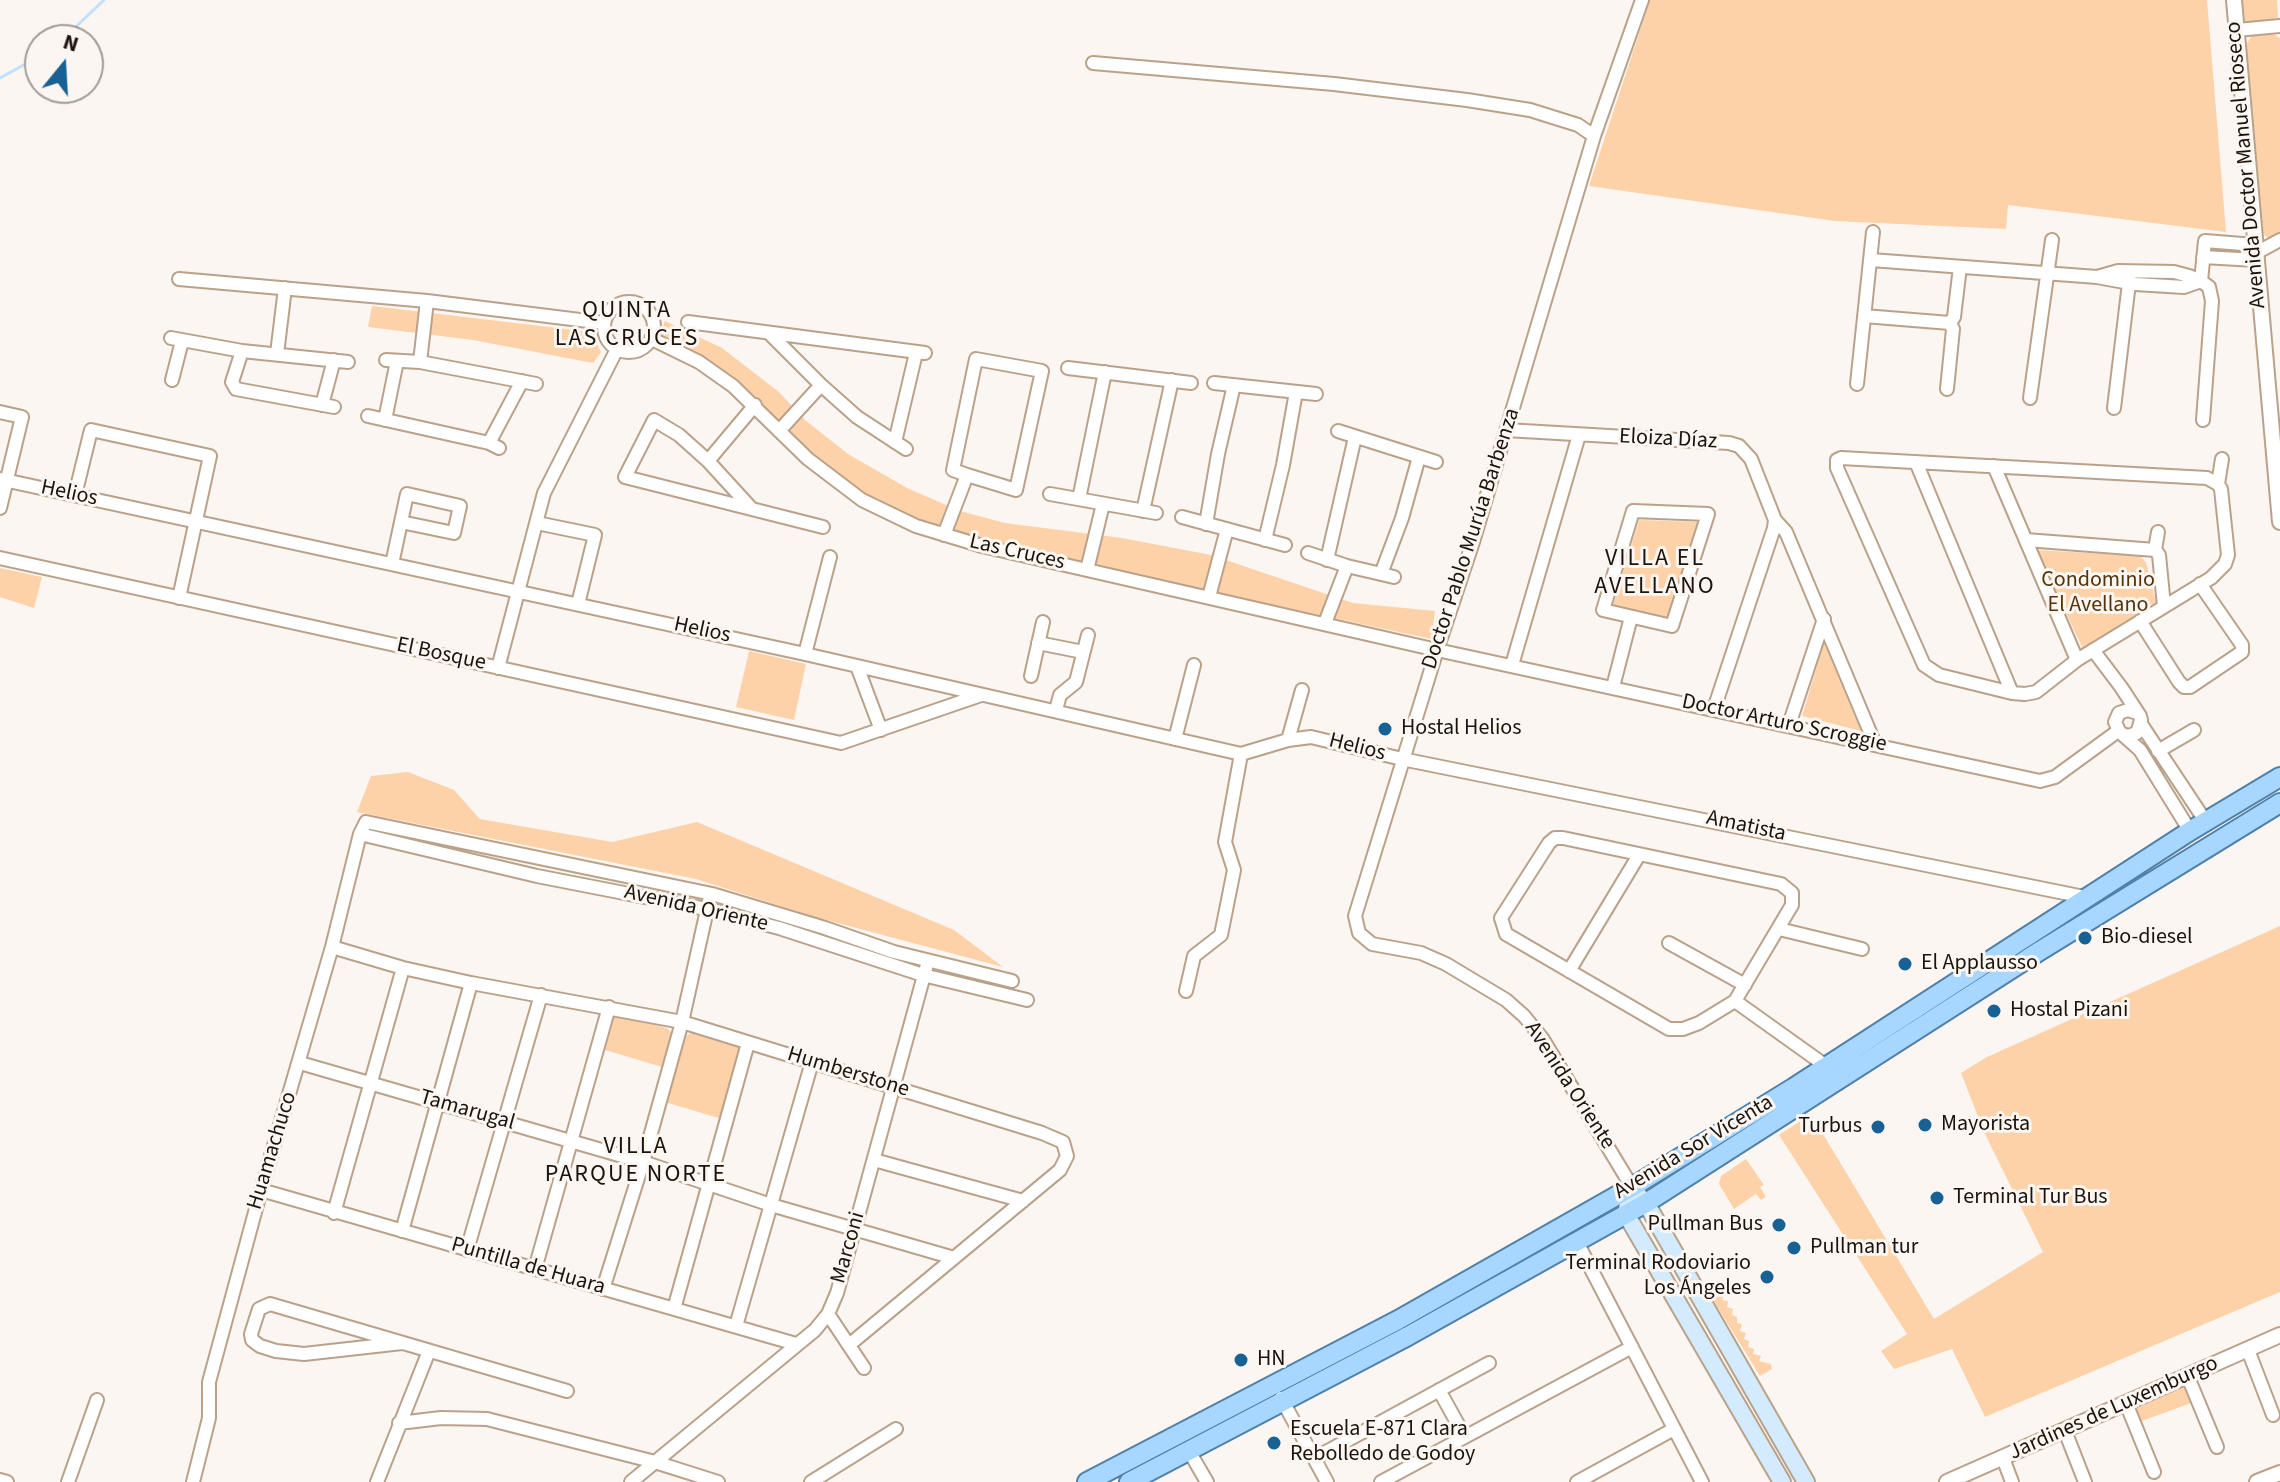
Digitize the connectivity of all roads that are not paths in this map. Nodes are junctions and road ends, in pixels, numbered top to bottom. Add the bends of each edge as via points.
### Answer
1 (1642, 0) edge
2 (2234, 0) edge
3 (2280, 26) edge
4 (2237, 30) junction
5 (1093, 63) dead end
6 (1594, 136) junction
7 (1873, 232) dead end
8 (2052, 240) dead end
9 (2280, 240) edge
10 (2256, 252) junction
11 (1871, 260) junction
12 (1960, 267) junction
13 (2047, 273) junction
14 (2097, 277) junction
15 (179, 279) dead end
16 (2201, 281) junction
17 (2129, 283) junction
18 (285, 288) junction
19 (427, 301) junction
20 (1864, 316) junction
21 (688, 322) dead end
22 (604, 323) junction
23 (1950, 323) junction
24 (769, 333) junction
25 (652, 339) junction
26 (617, 349) junction
27 (242, 351) junction
28 (277, 354) junction
29 (334, 360) junction
30 (348, 362) dead end
31 (420, 362) junction
32 (1068, 368) dead end
33 (1105, 372) junction
34 (172, 380) dead end
35 (1172, 380) junction
36 (522, 381) junction
37 (1191, 383) dead end
38 (1214, 383) dead end
39 (536, 384) dead end
40 (1857, 384) dead end
41 (821, 385) junction
42 (1234, 385) junction
43 (1947, 389) dead end
44 (1296, 392) junction
45 (1316, 394) dead end
46 (2030, 398) dead end
47 (755, 405) junction
48 (2114, 408) dead end
49 (0, 412) edge
50 (368, 416) dead end
51 (385, 420) junction
52 (2203, 420) dead end
53 (1506, 430) junction
54 (779, 431) junction
55 (1338, 431) dead end
56 (1579, 435) junction
57 (1355, 437) junction
58 (1419, 457) junction
59 (2222, 459) dead end
60 (708, 461) junction
61 (1436, 462) dead end
62 (1916, 462) junction
63 (1994, 466) junction
64 (967, 475) junction
65 (4, 479) edge
66 (2218, 484) junction
67 (1050, 494) dead end
68 (75, 495) junction
69 (1079, 499) junction
70 (1103, 504) junction
71 (0, 508) edge
72 (751, 509) junction
73 (2279, 511) edge
74 (1182, 517) dead end
75 (1775, 520) junction
76 (196, 521) junction
77 (401, 522) junction
78 (537, 523) junction
79 (1206, 524) junction
80 (823, 527) dead end
81 (1227, 529) junction
82 (2158, 532) dead end
83 (944, 535) junction
84 (1265, 540) junction
85 (2026, 540) junction
86 (1285, 545) dead end
87 (2155, 550) junction
88 (1308, 553) dead end
89 (830, 557) dead end
90 (0, 558) edge
91 (1327, 560) junction
92 (392, 564) junction
93 (1347, 566) junction
94 (1087, 570) junction
95 (2200, 584) junction
96 (519, 591) junction
97 (1209, 597) junction
98 (179, 598) junction
99 (578, 604) junction
100 (2164, 606) junction
101 (1631, 617) junction
102 (1824, 619) junction
103 (2140, 621) junction
104 (1043, 622) dead end
105 (1325, 623) junction
106 (1088, 635) dead end
107 (1038, 643) junction
108 (1437, 650) junction
109 (2093, 650) junction
110 (1083, 652) junction
111 (805, 654) junction
112 (2077, 660) junction
113 (1194, 665) dead end
114 (1512, 665) junction
115 (857, 666) junction
116 (498, 668) junction
117 (1031, 676) dead end
118 (1613, 687) junction
119 (2121, 687) junction
120 (1302, 690) dead end
121 (2012, 693) junction
122 (984, 694) junction
123 (1714, 709) junction
124 (1056, 710) junction
125 (2119, 713) junction
126 (2139, 719) junction
127 (1789, 725) junction
128 (881, 730) junction
129 (2194, 730) dead end
130 (2120, 733) junction
131 (1175, 739) junction
132 (1288, 740) junction
133 (1875, 744) junction
134 (2158, 751) junction
135 (1241, 754) junction
136 (1402, 759) junction
137 (2280, 777) edge
138 (2280, 803) edge
139 (366, 822) joint
140 (2198, 827) junction
141 (360, 834) junction
142 (2195, 854) junction
143 (1639, 855) junction
144 (712, 894) junction
145 (2089, 898) junction
146 (706, 909) junction
147 (2051, 921) junction
148 (1779, 929) junction
149 (1365, 939) joint
150 (1669, 943) dead end
151 (332, 947) junction
152 (1862, 949) dead end
153 (2038, 952) junction
154 (929, 962) junction
155 (403, 968) junction
156 (1569, 971) junction
157 (923, 975) junction
158 (1012, 981) dead end
159 (471, 983) junction
160 (1745, 985) junction
161 (1186, 991) dead end
162 (541, 995) junction
163 (1027, 1000) dead end
164 (1735, 1001) junction
165 (609, 1007) junction
166 (682, 1022) junction
167 (748, 1043) junction
168 (812, 1062) junction
169 (300, 1063) junction
170 (1818, 1071) junction
171 (371, 1083) junction
172 (894, 1087) junction
173 (1808, 1099) junction
174 (437, 1102) junction
175 (505, 1122) junction
176 (573, 1141) junction
177 (874, 1160) junction
178 (643, 1162) junction
179 (709, 1185) junction
180 (1632, 1187) junction
181 (261, 1190) junction
182 (1023, 1201) junction
183 (1646, 1203) junction
184 (771, 1205) junction
185 (334, 1213) junction
186 (1626, 1214) junction
187 (855, 1229) junction
188 (402, 1231) junction
189 (1577, 1242) junction
190 (467, 1250) junction
191 (954, 1258) junction
192 (535, 1269) junction
193 (1689, 1277) junction
194 (603, 1289) junction
195 (1670, 1291) junction
196 (674, 1309) junction
197 (828, 1314) junction
198 (736, 1326) junction
199 (2280, 1335) edge
200 (402, 1343) junction
201 (796, 1344) junction
202 (849, 1345) junction
203 (1632, 1347) junction
204 (2248, 1350) junction
205 (429, 1351) junction
206 (1489, 1363) dead end
207 (864, 1368) dead end
208 (2188, 1377) junction
209 (1273, 1385) junction
210 (1439, 1390) junction
211 (567, 1391) dead end
212 (1756, 1395) junction
213 (1732, 1398) junction
214 (97, 1400) dead end
215 (1283, 1401) junction
216 (2126, 1403) junction
217 (2273, 1415) dead end
218 (399, 1423) junction
219 (896, 1429) dead end
220 (1674, 1429) junction
221 (2065, 1431) junction
222 (1465, 1437) junction
223 (2217, 1447) dead end
224 (1189, 1451) junction
225 (1315, 1458) junction
226 (2003, 1458) junction
227 (655, 1462) junction
228 (2154, 1472) dead end
229 (2280, 1473) edge
230 (0, 1480) edge
231 (2261, 1481) edge
232 (7, 1482) edge
233 (68, 1482) edge
234 (193, 1482) edge
235 (377, 1482) edge
236 (631, 1482) edge
237 (718, 1482) edge
238 (811, 1482) edge
239 (1087, 1482) edge
240 (1129, 1482) edge
241 (1207, 1482) edge
242 (1327, 1482) edge
243 (1381, 1482) edge
244 (1577, 1482) edge
245 (1702, 1482) edge
246 (1782, 1482) edge
247 (1806, 1482) edge
248 (1947, 1482) edge
249 (2012, 1482) edge
250 (2085, 1482) edge

1 - 6 street, Doctor Pablo Murúa Barbenza
2 - 4 street, Avenida Doctor Manuel Rioseco
3 - 4 street
4 - 10 street, Avenida Doctor Manuel Rioseco
5 - 6 street via 1467,100 1530,110 1578,125
6 - 53 street, Doctor Pablo Murúa Barbenza
7 - 11 street
8 - 13 street
9 - 10 street
10 - 16 street via 2205,241
10 - 73 street, Avenida Doctor Manuel Rioseco
11 - 12 street
11 - 20 street
12 - 13 street
12 - 23 street
13 - 14 street
13 - 46 street
14 - 16 street via 2118,271 2174,272
14 - 17 street
15 - 18 street
16 - 17 street via 2184,287
16 - 52 street via 2209,287 2212,301
17 - 48 street
18 - 19 street
18 - 28 street
19 - 22 street
19 - 31 street
20 - 23 street
20 - 40 street
21 - 24 street
22 - 25 street via 616,305 637,302 653,317
22 - 26 street via 607,338
23 - 43 street
24 - 41 street
24 - 41 street via 920,353 900,446
25 - 26 street via 640,350
25 - 47 street, Las Cruces via 699,362
26 - 78 street via 544,493
27 - 28 street
27 - 29 street via 232,382 236,389 328,406
27 - 34 street via 177,339
28 - 29 street
29 - 30 street
31 - 36 street
31 - 51 street via 391,360
32 - 33 street
33 - 35 street
33 - 69 street
35 - 37 street
35 - 70 street via 1150,512
36 - 39 street
36 - 51 street via 494,445
38 - 42 street
41 - 54 street
42 - 44 street
42 - 79 street
44 - 45 street
44 - 84 street
47 - 54 street, Las Cruces
47 - 60 street
49 - 65 street via 22,417
50 - 51 street
53 - 56 street, Eloiza Díaz
53 - 108 street, Doctor Pablo Murúa Barbenza
54 - 83 street, Las Cruces via 862,500
55 - 57 street
56 - 75 street, Eloiza Díaz via 1739,446 1751,459
56 - 114 street
57 - 58 street
57 - 91 street
58 - 61 street
58 - 93 street via 1387,576
59 - 66 street
60 - 72 street
60 - 72 street via 654,420 625,477
62 - 63 street
62 - 121 street
62 - 121 street via 1841,458 1836,464 1924,665 1939,675
63 - 66 street via 2207,478
63 - 85 street
64 - 64 street via 1016,490 1042,371 976,359 953,470
64 - 83 street
65 - 68 street, Helios
65 - 71 street
66 - 95 street via 2228,555 2219,572
67 - 69 street
68 - 76 street, Helios
68 - 76 street via 91,430 106,433 210,456
69 - 70 street
70 - 94 street
72 - 80 street
74 - 79 street
75 - 102 street via 1786,532
75 - 123 street
76 - 92 street, Helios
76 - 98 street
77 - 77 street via 407,494 460,506 454,533
77 - 92 street
78 - 96 street
78 - 99 street via 595,535
79 - 81 street
81 - 84 street
81 - 97 street
82 - 87 street
83 - 94 street, Las Cruces
84 - 86 street
85 - 87 street
85 - 112 street
87 - 100 street
88 - 91 street
89 - 111 street
90 - 98 street, El Bosque
91 - 93 street
92 - 96 street, Helios
93 - 105 street
94 - 97 street, Las Cruces
95 - 100 street
95 - 103 street via 2242,652 2190,687 2179,682
96 - 99 street, Helios
96 - 116 street
97 - 105 street, Las Cruces
98 - 116 street, El Bosque
99 - 111 street, Helios
100 - 103 street
101 - 101 street via 1672,626 1708,514 1633,511 1603,610
101 - 118 street
102 - 127 street
102 - 133 street
103 - 109 street
104 - 107 street
105 - 108 street, Las Cruces
106 - 110 street
107 - 110 street
107 - 117 street
108 - 114 street, Doctor Arturo Scroggie
108 - 136 street, Doctor Pablo Murúa Barbenza
109 - 112 street
109 - 119 street
110 - 124 street via 1076,682 1060,695
111 - 115 street, Helios
112 - 121 street via 2036,692
113 - 131 street
114 - 118 street, Doctor Arturo Scroggie
115 - 122 street, Helios
115 - 128 street
116 - 128 street, El Bosque via 841,743
118 - 123 street, Doctor Arturo Scroggie
119 - 125 street
119 - 126 street
120 - 132 street
122 - 124 street, Helios
122 - 128 street, El Bosque
123 - 127 street, Doctor Arturo Scroggie
124 - 131 street, Helios
125 - 126 street via 2128,710
125 - 130 street via 2115,722
126 - 130 street, Doctor Arturo Scroggie via 2133,735
126 - 134 street
127 - 133 street, Doctor Arturo Scroggie
129 - 134 street
130 - 133 street, Doctor Arturo Scroggie via 2044,781
130 - 140 street via 2140,750
131 - 135 street, Helios
132 - 135 street, Helios
132 - 136 street, Helios via 1311,737
134 - 140 street
135 - 161 street via 1225,842 1234,870 1221,935 1194,956
136 - 145 street, Amatista
136 - 149 street, Doctor Pablo Murúa Barbenza via 1355,916
137 - 140 main road, Avenida Sor Vicenta
138 - 142 main road, Avenida Sor Vicenta
139 - 141 street, Huamachuco
139 - 144 street, Avenida Oriente
140 - 142 main road via 2202,842
140 - 145 main road, Avenida Sor Vicenta
141 - 146 street, Avenida Oriente
141 - 151 street, Huamachuco
142 - 153 main road, Avenida Sor Vicenta
143 - 148 street via 1784,886 1793,901
143 - 156 street
143 - 156 street via 1555,838 1501,918 1506,934
144 - 146 street
144 - 154 street, Avenida Oriente
145 - 147 main road, Avenida Sor Vicenta
146 - 157 street, Avenida Oriente
146 - 166 street
147 - 153 main road via 2050,934
147 - 170 main road, Avenida Sor Vicenta
148 - 152 street
148 - 160 street
149 - 180 street, Avenida Oriente via 1433,957 1515,1007 1542,1038
150 - 160 street
151 - 155 street, Humberstone
151 - 169 street, Huamachuco
153 - 173 main road, Avenida Sor Vicenta
154 - 157 street, Marconi
154 - 158 street, Avenida Oriente
155 - 159 street, Humberstone
155 - 171 street
156 - 164 street via 1669,1029 1699,1023
157 - 163 street, Avenida Oriente
157 - 172 street, Marconi
159 - 162 street, Humberstone
159 - 174 street
160 - 164 street
162 - 165 street, Humberstone
162 - 175 street
164 - 170 street
165 - 166 street, Humberstone
165 - 176 street
166 - 167 street, Humberstone
166 - 178 street
167 - 168 street, Humberstone
167 - 179 street
168 - 172 street, Humberstone
168 - 184 street
169 - 171 street, Tamarugal
169 - 181 street, Huamachuco
170 - 173 main road via 1807,1088
170 - 180 main road, Avenida Sor Vicenta
171 - 174 street, Tamarugal
171 - 185 street
172 - 177 street, Marconi
172 - 182 street, Humberstone via 1059,1138 1067,1151 1064,1166
173 - 183 main road, Avenida Sor Vicenta
174 - 175 street, Tamarugal
174 - 188 street
175 - 176 street, Tamarugal
175 - 190 street
176 - 178 street, Tamarugal
176 - 192 street
177 - 182 street
177 - 187 street, Marconi
178 - 179 street, Tamarugal
178 - 194 street
179 - 184 street, Tamarugal
179 - 196 street
180 - 183 main road, Avenida Oriente
180 - 186 main road
180 - 209 main road, Avenida Sor Vicenta
181 - 185 street, Puntilla de Huara
181 - 234 street, Huamachuco via 209,1382 209,1418
182 - 191 street, Humberstone
183 - 186 main road, Avenida Sor Vicenta
183 - 193 main road, Avenida Oriente
184 - 187 street, Tamarugal
184 - 198 street
185 - 188 street, Puntilla de Huara
186 - 189 main road, Avenida Sor Vicenta
186 - 195 main road
187 - 191 street, Tamarugal
187 - 197 street, Marconi
188 - 190 street, Puntilla de Huara
189 - 203 street
189 - 215 main road, Avenida Sor Vicenta
190 - 192 street, Puntilla de Huara
191 - 202 street, Humberstone
192 - 194 street, Puntilla de Huara
193 - 195 main road
193 - 212 main road, Avenida Oriente
194 - 196 street, Puntilla de Huara
195 - 213 main road
196 - 198 street, Puntilla de Huara
197 - 201 street, Marconi
197 - 202 street
198 - 201 street, Puntilla de Huara
199 - 204 street, Jardines de Luxemburgo
200 - 200 street via 304,1354 260,1346 251,1331 259,1309 270,1304
200 - 205 street
201 - 227 street, Marconi
202 - 207 street
203 - 220 street
203 - 222 street
204 - 208 street, Jardines de Luxemburgo
204 - 217 street
205 - 211 street
205 - 218 street
206 - 210 street
208 - 216 street, Jardines de Luxemburgo
208 - 223 street
209 - 215 street
209 - 239 main road, Avenida Sor Vicenta
210 - 222 street
210 - 225 street
212 - 213 main road via 1741,1402
212 - 247 main road, Avenida Oriente
213 - 246 main road
214 - 233 street
215 - 224 main road, Avenida Sor Vicenta
215 - 225 street
216 - 221 street, Jardines de Luxemburgo
216 - 228 street
218 - 227 street via 487,1419
218 - 235 street
219 - 238 street
220 - 244 street
220 - 245 street
221 - 226 street, Jardines de Luxemburgo
221 - 250 street
222 - 243 street
224 - 240 main road, Avenida Sor Vicenta
224 - 241 street
225 - 242 street
226 - 248 street, Jardines de Luxemburgo
226 - 249 street
227 - 236 street, Marconi
227 - 237 street
229 - 231 street
230 - 232 street

